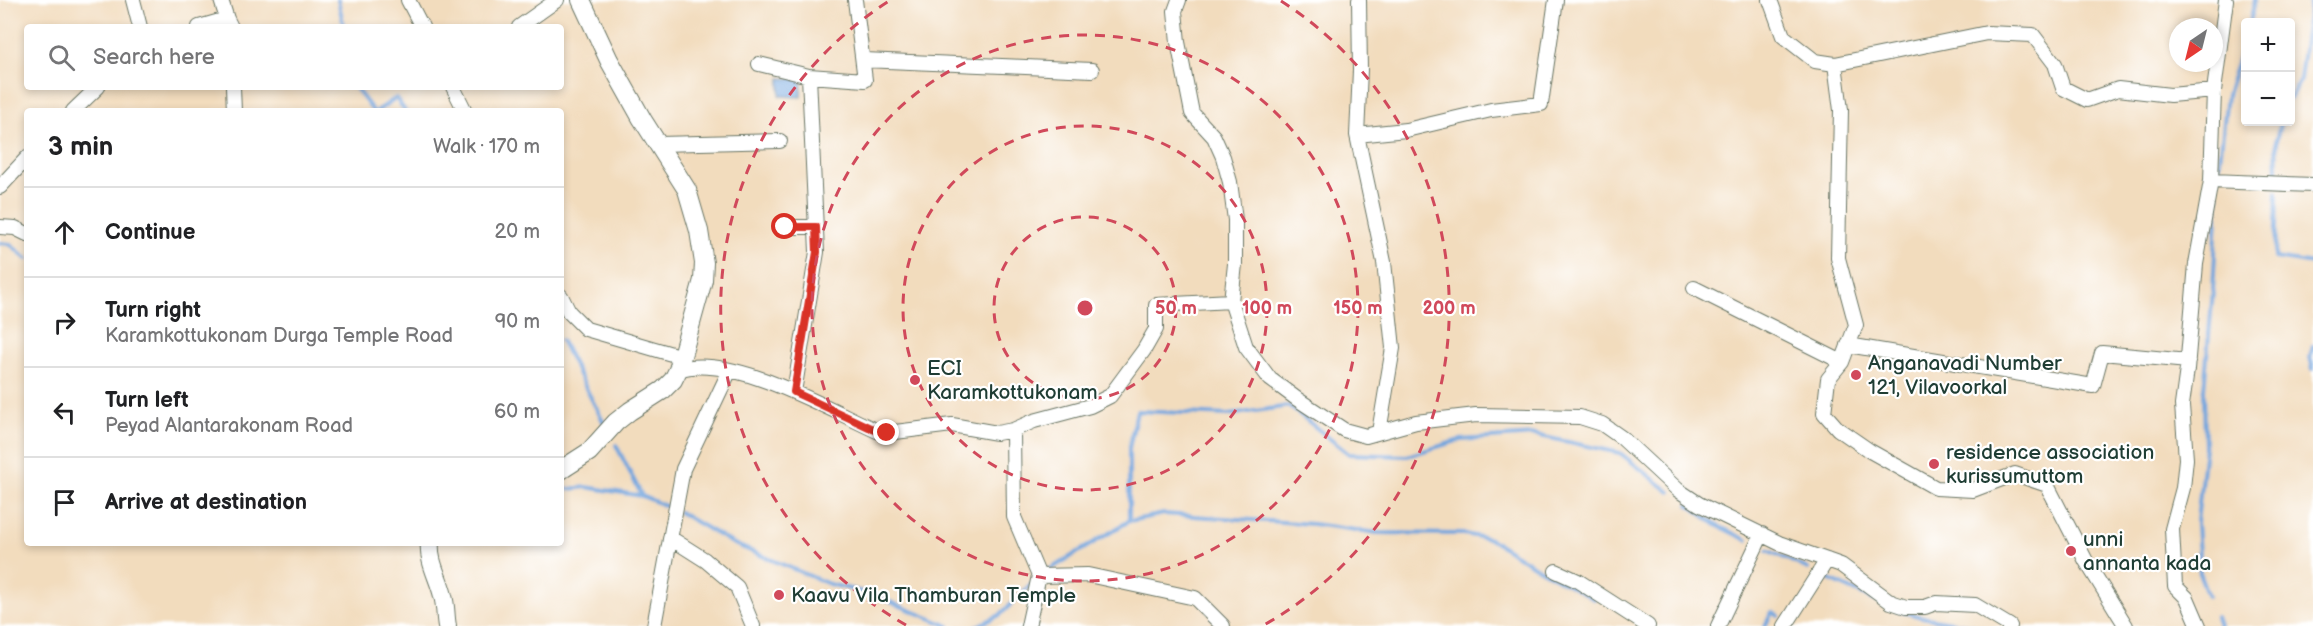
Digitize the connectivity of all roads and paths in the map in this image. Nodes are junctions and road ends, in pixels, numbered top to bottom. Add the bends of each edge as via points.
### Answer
1 (133, 0) edge
2 (220, 0) edge
3 (408, 0) edge
4 (556, 0) edge
5 (581, 0) edge
6 (855, 0) edge
7 (1179, 0) edge
8 (1359, 0) edge
9 (1556, 0) edge
10 (1770, 0) edge
11 (2226, 0) edge
12 (229, 23) edge
13 (139, 24) edge
14 (420, 24) edge
15 (523, 24) edge
16 (864, 60) junction
17 (759, 64) dead end
18 (1835, 64) junction
19 (1092, 70) dead end
20 (809, 76) junction
21 (95, 90) edge
22 (233, 90) edge
23 (454, 90) edge
24 (2214, 91) junction
25 (76, 108) edge
26 (234, 108) edge
27 (464, 108) edge
28 (1357, 135) junction
29 (780, 141) dead end
30 (659, 144) junction
31 (24, 161) edge
32 (2211, 181) junction
33 (2313, 185) edge
34 (0, 187) edge
35 (0, 227) edge
36 (785, 227) dead end
37 (816, 227) junction
38 (24, 232) edge
39 (1694, 288) dead end
40 (1231, 301) junction
41 (564, 302) edge
42 (1848, 345) junction
43 (2188, 360) junction
44 (1842, 362) junction
45 (680, 363) junction
46 (730, 370) junction
47 (794, 392) junction
48 (1013, 430) junction
49 (1379, 432) junction
50 (564, 468) edge
51 (1762, 534) junction
52 (672, 539) junction
53 (430, 546) edge
54 (1827, 560) junction
55 (1556, 571) dead end
56 (1039, 576) junction
57 (447, 626) edge
58 (654, 626) edge
59 (753, 626) edge
60 (1028, 626) edge
61 (1223, 626) edge
62 (1648, 626) edge
63 (1718, 626) edge
64 (1785, 626) edge
65 (2010, 626) edge
66 (2126, 626) edge
67 (2199, 626) edge

1 - 13 street
2 - 12 street
3 - 14 street
4 - 15 street
5 - 30 street via 609,60
6 - 16 street
7 - 40 street via 1175,11 1178,42 1192,113 1214,137 1230,182 1235,220
8 - 28 street
9 - 28 street via 1541,104 1491,110 1406,130
10 - 18 street via 1783,36 1815,61
11 - 24 street
16 - 19 street
16 - 20 street via 865,80
17 - 20 street
18 - 24 street via 1987,33 2032,35 2055,64 2063,88 2087,100 2118,89 2170,95
18 - 42 street via 1841,110 1838,258 1856,325
20 - 37 street
21 - 25 street
22 - 26 street
23 - 27 street
24 - 32 street
28 - 49 street via 1384,262 1393,348
29 - 30 street
30 - 45 street via 687,190 704,263
31 - 34 street
32 - 33 street
32 - 43 street via 2196,264
35 - 38 street
36 - 37 street
37 - 47 street via 817,252
39 - 44 street
40 - 48 street via 1156,305 1156,329 1110,396
40 - 49 street via 1246,347 1270,379 1344,430 1366,435
41 - 45 street via 586,329
42 - 43 street via 2093,386 2102,353
42 - 44 street
43 - 67 street via 2182,405 2186,459 2172,529 2173,570 2175,586 2187,598
44 - 66 street via 1828,379 1824,413 1838,429 1936,488 1972,490 2015,474 2047,485 2086,561
45 - 46 street
45 - 50 street via 673,380 663,390 616,422 589,452
46 - 47 street
46 - 52 street via 683,469
47 - 48 street via 887,433 952,425 997,433
48 - 56 street via 1014,517
49 - 51 street via 1416,422 1476,415 1580,417 1602,424 1622,438 1678,490
51 - 54 street
51 - 63 street
52 - 58 street
52 - 59 street via 737,587
53 - 57 street
54 - 64 street
54 - 65 street via 1841,565 1891,602 1906,607 1936,603 1975,605
55 - 62 street
56 - 60 street
56 - 61 street via 1088,575 1195,598

